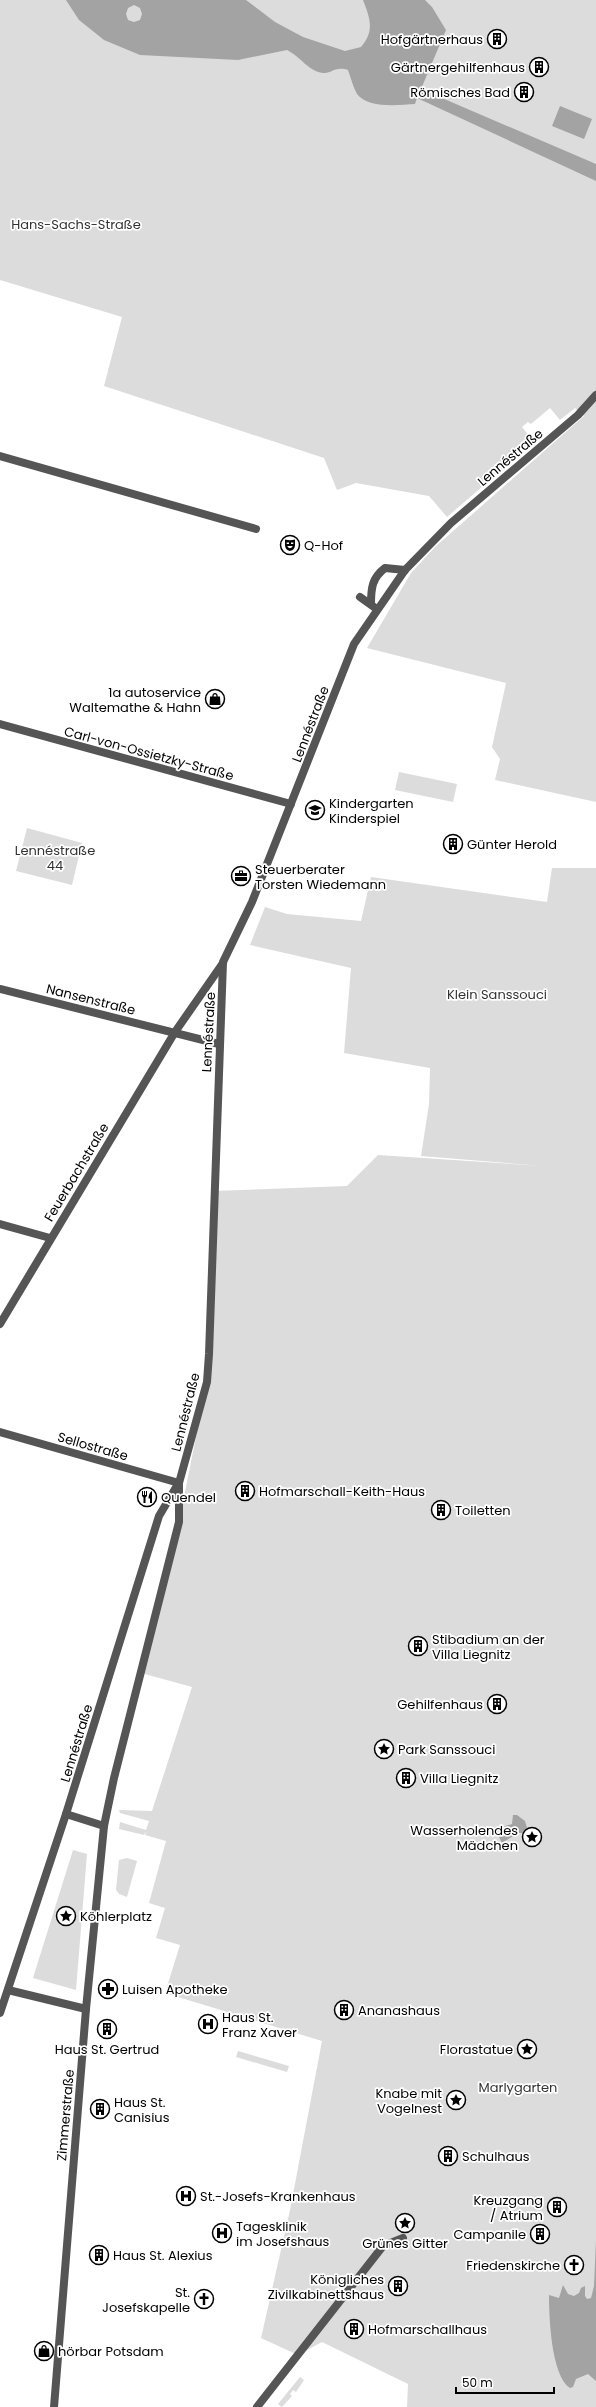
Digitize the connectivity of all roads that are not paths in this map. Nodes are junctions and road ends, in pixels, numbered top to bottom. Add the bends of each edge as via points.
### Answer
1 (596, 395) edge
2 (0, 456) edge
3 (256, 529) dead end
4 (405, 570) junction
5 (360, 597) dead end
6 (374, 607) junction
7 (0, 724) edge
8 (291, 804) junction
9 (223, 962) junction
10 (0, 989) edge
11 (175, 1032) junction
12 (219, 1044) junction
13 (0, 1224) edge
14 (50, 1238) junction
15 (0, 1324) edge
16 (0, 1432) edge
17 (179, 1483) junction
18 (66, 1814) junction
19 (104, 1826) junction
20 (8, 1990) junction
21 (86, 2009) junction
22 (0, 2013) edge
23 (403, 2238) dead end
24 (54, 2407) edge
25 (257, 2407) edge

1 - 4 street, Lennéstraße via 578,415 450,523
2 - 3 street
4 - 6 street, Lennéstraße
4 - 6 street, Lennéstraße via 385,568 376,576 371,588
5 - 6 street
6 - 8 street, Lennéstraße via 354,644
7 - 8 street, Carl-von-Ossietzky-Straße
8 - 9 street, Lennéstraße via 252,902
9 - 11 street, Feuerbachstraße
9 - 12 street, Lennéstraße
10 - 11 street, Nansenstraße
11 - 12 street
11 - 14 street, Feuerbachstraße
12 - 17 street, Lennéstraße via 208,1368
13 - 14 street
14 - 15 street, Feuerbachstraße
16 - 17 street, Sellostraße
17 - 18 street, Lennéstraße via 159,1516
17 - 19 street, Lennéstraße via 179,1522
18 - 19 street
18 - 20 street, Lennéstraße
19 - 21 street, Zimmerstraße
20 - 21 street
20 - 22 street, Lennéstraße
21 - 24 street, Zimmerstraße
23 - 25 street via 383,2246

